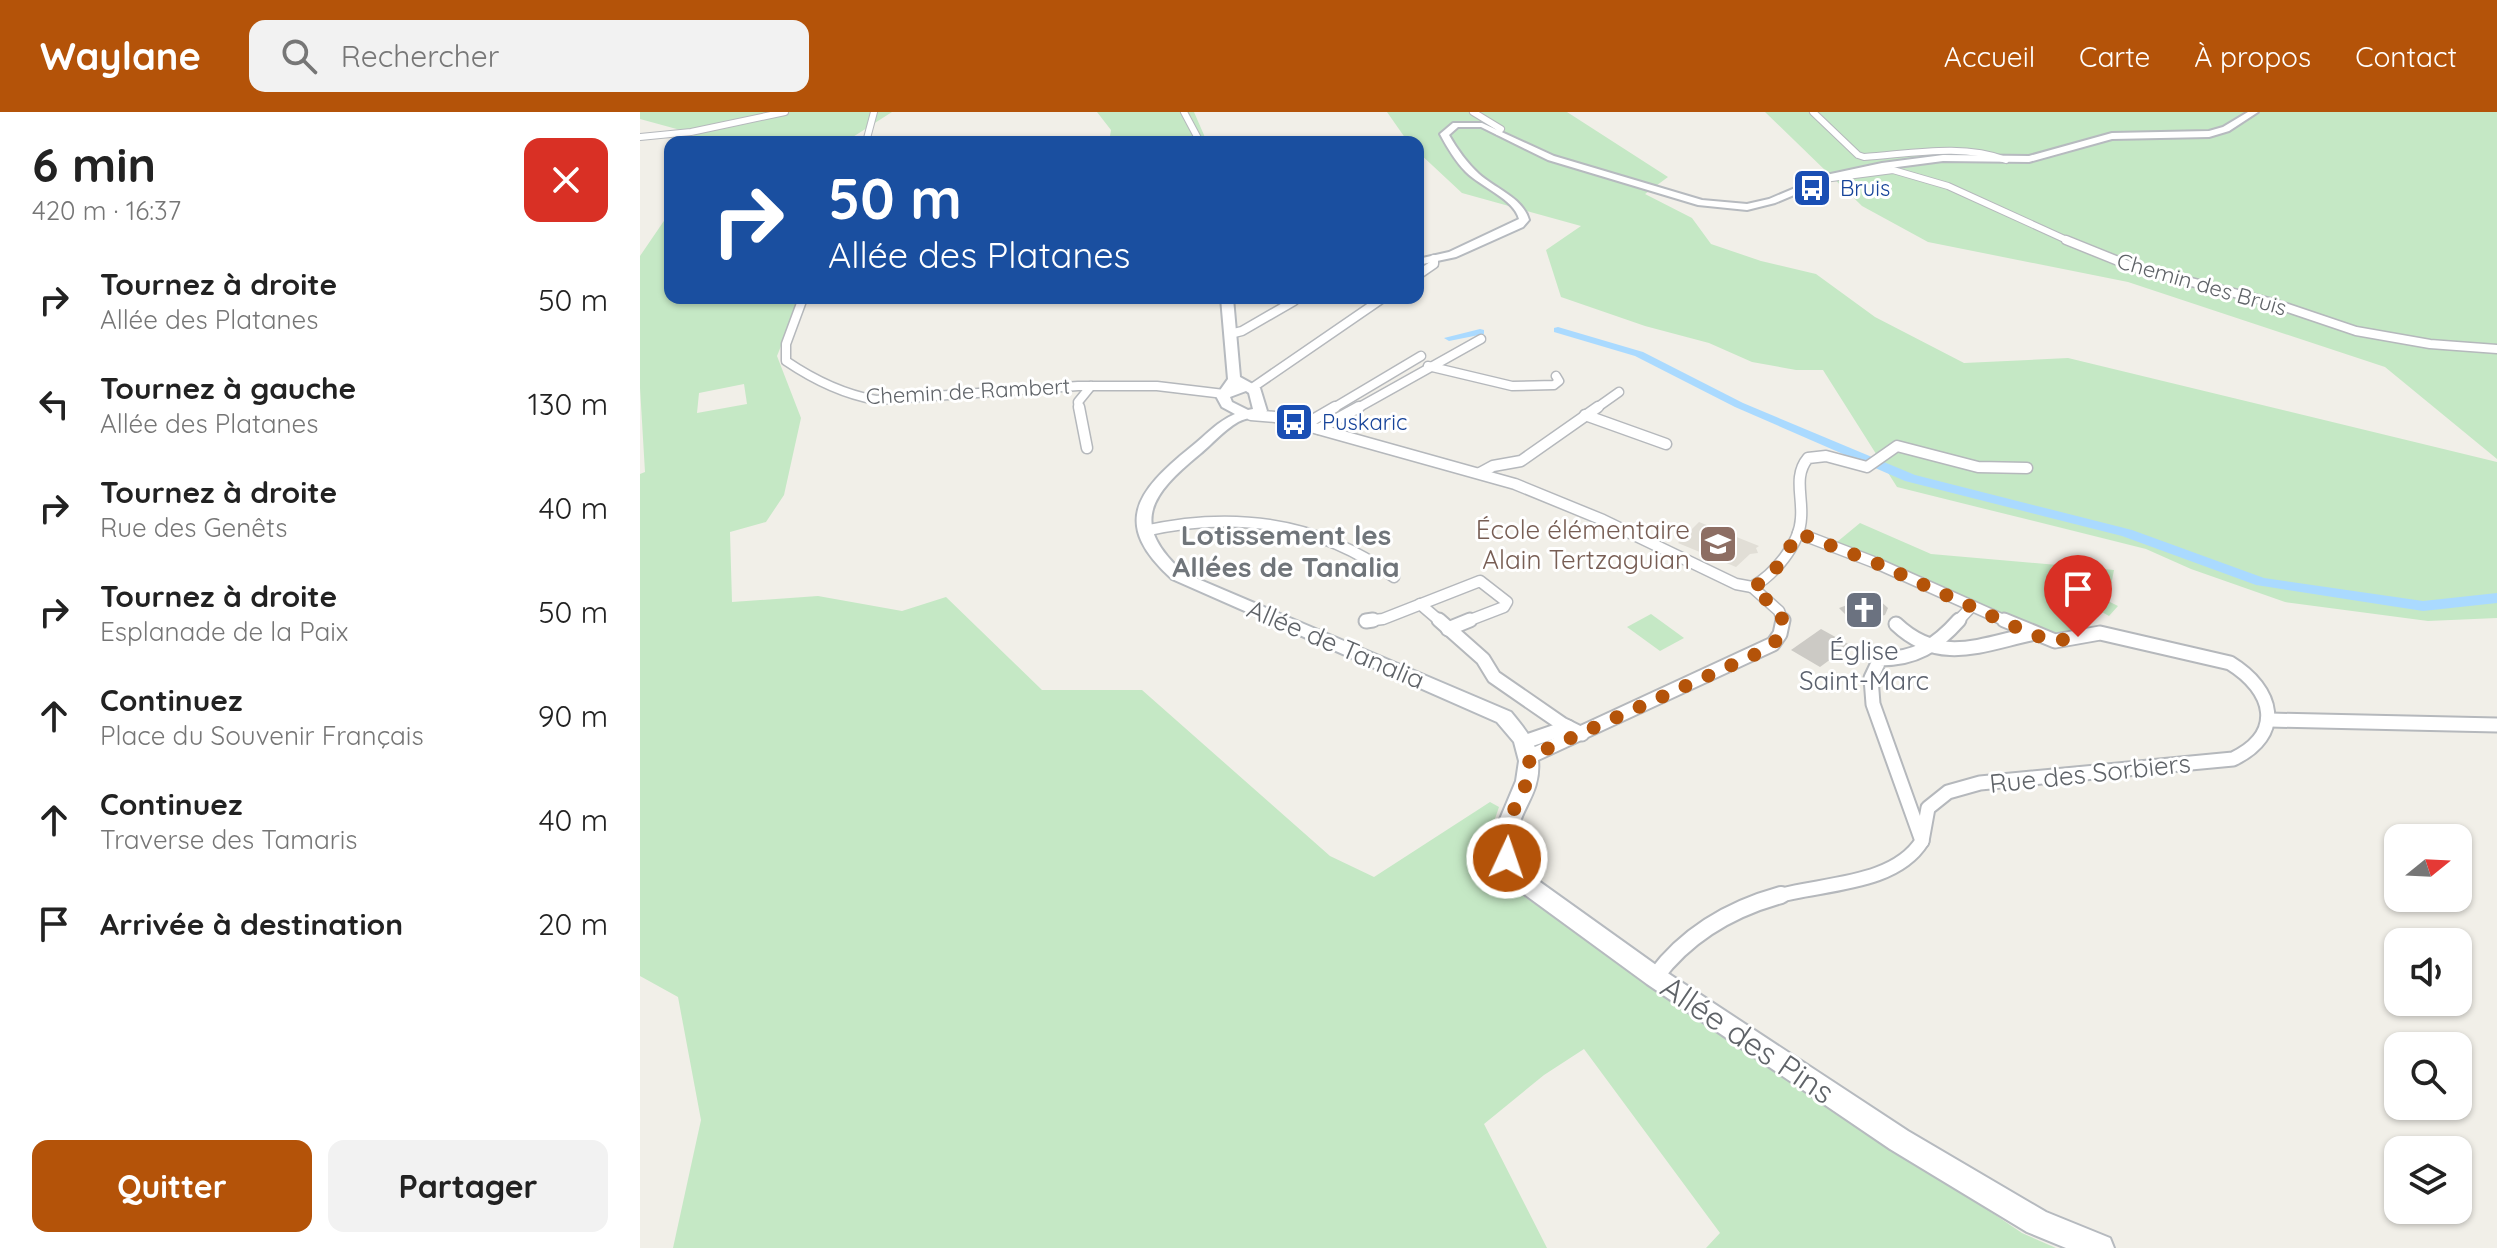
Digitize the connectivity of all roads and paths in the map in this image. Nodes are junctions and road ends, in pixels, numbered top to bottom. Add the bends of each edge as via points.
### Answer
1 (785, 112) edge
2 (874, 112) edge
3 (1184, 112) edge
4 (1813, 112) edge
5 (2254, 112) edge
6 (1473, 118) edge
7 (1485, 119) junction
8 (1498, 132) junction
9 (868, 136) edge
10 (1197, 136) edge
11 (640, 137) edge
12 (2006, 160) junction
13 (1824, 179) junction
14 (1434, 259) junction
15 (1424, 261) edge
16 (1424, 271) edge
17 (801, 304) edge
18 (1228, 304) edge
19 (1289, 304) edge
20 (1374, 304) edge
21 (1230, 334) junction
22 (1481, 339) dead end
23 (2497, 349) edge
24 (1421, 356) dead end
25 (1428, 366) junction
26 (1556, 376) dead end
27 (1091, 386) junction
28 (1249, 388) junction
29 (1619, 392) dead end
30 (1229, 398) junction
31 (1253, 412) junction
32 (1585, 415) junction
33 (1304, 425) junction
34 (1319, 429) junction
35 (1666, 444) dead end
36 (1087, 448) dead end
37 (2027, 468) dead end
38 (1480, 473) junction
39 (1144, 531) junction
40 (1798, 533) junction
41 (1394, 577) dead end
42 (1752, 587) junction
43 (1420, 604) junction
44 (1972, 606) junction
45 (1366, 621) dead end
46 (1896, 624) dead end
47 (1448, 629) junction
48 (2031, 634) junction
49 (1932, 648) junction
50 (2270, 720) junction
51 (2497, 725) edge
52 (1568, 727) junction
53 (1582, 734) junction
54 (1526, 750) junction
55 (1922, 841) junction
56 (1655, 977) junction
57 (2100, 1248) edge

1 - 11 street
2 - 9 street
3 - 10 street
4 - 12 street via 1864,157 1970,153 1997,154
5 - 12 street via 2209,134 2112,136 2042,157
6 - 7 street
6 - 7 street
6 - 8 street
6 - 14 street via 1444,134 1477,180 1521,209 1524,220
7 - 8 street via 1501,129
8 - 13 street via 1551,158 1716,206 1760,205
12 - 13 street via 1927,159
13 - 23 street, Chemin des Bruis via 1893,170 1948,186 2133,267 2273,303 2356,331
14 - 15 street
14 - 16 street
17 - 27 street, Chemin de Rambert via 786,344 786,361 853,397 876,400
18 - 21 street
19 - 21 street
20 - 28 street
21 - 30 street
22 - 25 street
24 - 33 street
25 - 26 street via 1512,386 1554,385 1559,381
25 - 34 street
27 - 30 street, Chemin de Rambert via 1157,386
27 - 36 street via 1078,402
28 - 30 street
28 - 31 street
29 - 32 street
30 - 31 street
30 - 39 street via 1164,476 1145,510
31 - 33 street
32 - 35 street
32 - 38 street via 1521,461
33 - 34 street
34 - 38 street
37 - 40 street via 1978,467 1897,446 1874,464 1826,456 1804,460 1798,474 1803,507
38 - 42 street
39 - 41 street via 1200,519 1251,520 1330,542
39 - 54 street, Allée de Tanalia via 1153,554 1178,576 1483,706 1513,725
40 - 42 street via 1784,558
40 - 44 street
42 - 53 street via 1783,618 1783,631 1773,644
43 - 45 street
43 - 47 street
43 - 47 street via 1480,581 1507,602
44 - 48 street
44 - 49 street
46 - 49 street
47 - 52 street via 1483,659 1494,677
48 - 49 street
48 - 50 street via 2055,641 2100,633 2230,663 2260,692
49 - 55 street via 1900,660 1880,659 1871,678 1873,704
50 - 51 street
50 - 55 street, Rue des Sorbiers via 2254,750 2233,759 1980,783 1948,792 1928,808
52 - 53 street
52 - 54 street
53 - 54 street
54 - 56 street, Allée des Pins via 1530,770 1504,832 1514,872
55 - 56 street via 1910,859 1872,873 1742,907 1670,956
56 - 57 street, Allée des Pins via 1899,1140 2037,1222

